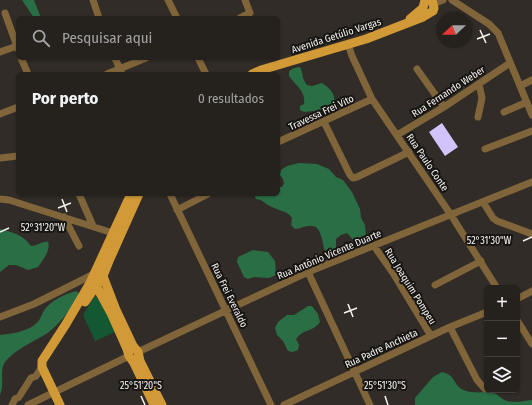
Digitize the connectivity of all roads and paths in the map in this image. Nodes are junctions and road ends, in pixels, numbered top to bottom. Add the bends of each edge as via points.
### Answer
1 (92, 0) edge
2 (168, 0) edge
3 (245, 0) edge
4 (443, 0) edge
5 (452, 0) edge
6 (428, 5) edge
7 (5, 13) dead end
8 (99, 16) edge
9 (176, 16) edge
10 (244, 16) edge
11 (16, 44) edge
12 (348, 44) junction
13 (16, 47) edge
14 (0, 52) edge
15 (23, 60) edge
16 (116, 60) edge
17 (142, 60) edge
18 (199, 60) edge
19 (510, 63) junction
20 (417, 69) dead end
21 (27, 72) edge
22 (120, 72) edge
23 (205, 72) edge
24 (258, 72) edge
25 (532, 80) edge
26 (479, 84) junction
27 (520, 86) junction
28 (372, 99) junction
29 (527, 102) junction
30 (444, 107) junction
31 (16, 108) edge
32 (504, 112) dead end
33 (0, 114) edge
34 (532, 115) edge
35 (478, 117) dead end
36 (324, 122) junction
37 (532, 131) edge
38 (397, 135) junction
39 (280, 141) edge
40 (485, 149) dead end
41 (409, 152) junction
42 (16, 156) edge
43 (0, 158) edge
44 (532, 182) edge
45 (80, 196) edge
46 (130, 196) edge
47 (138, 196) edge
48 (171, 196) edge
49 (204, 196) edge
50 (0, 199) edge
51 (483, 202) junction
52 (177, 210) junction
53 (451, 215) junction
54 (64, 217) junction
55 (93, 226) junction
56 (530, 233) edge
57 (117, 234) junction
58 (532, 240) edge
59 (80, 246) dead end
60 (374, 246) junction
61 (481, 261) junction
62 (308, 272) junction
63 (95, 279) junction
64 (435, 285) dead end
65 (496, 285) edge
66 (532, 291) edge
67 (110, 293) junction
68 (101, 297) junction
69 (520, 297) edge
70 (226, 311) junction
71 (484, 313) edge
72 (0, 318) edge
73 (518, 321) edge
74 (450, 327) junction
75 (431, 336) junction
76 (532, 343) edge
77 (133, 354) junction
78 (42, 366) junction
79 (354, 371) junction
80 (484, 388) edge
81 (54, 392) junction
82 (12, 405) edge
83 (28, 405) edge
84 (60, 405) edge
85 (154, 405) edge
86 (162, 405) edge
87 (271, 405) edge
88 (284, 405) edge
89 (370, 405) edge

1 - 8 street
2 - 9 street
3 - 10 street via 250,13
4 - 6 street, Avenida Getúlio Vargas
5 - 19 street via 489,24 498,33
6 - 12 main road, Avenida Getúlio Vargas via 403,24
7 - 11 street
12 - 24 main road, Avenida Getúlio Vargas
12 - 28 street, Rua Paulo Conte
13 - 14 street
15 - 21 street
16 - 22 street
17 - 22 street
18 - 23 street
19 - 26 street, Rua Fernando Weber
19 - 27 street
20 - 30 street
25 - 27 street
26 - 30 street, Rua Fernando Weber
26 - 35 street via 482,98
27 - 29 street
28 - 36 street, Travessa Frei Vito
28 - 38 street, Rua Paulo Conte
29 - 32 street
29 - 34 street
30 - 38 street, Rua Fernando Weber
31 - 33 street
36 - 39 street, Travessa Frei Vito
36 - 41 street via 353,178
37 - 40 street
38 - 41 street, Rua Paulo Conte
41 - 53 street, Rua Paulo Conte
42 - 43 street
44 - 51 street, Rua Antônio Vicente Duarte
45 - 55 street
46 - 57 main road
47 - 57 main road
48 - 52 street, Rua Frei Everaldo
49 - 52 street
50 - 54 street
51 - 53 street, Rua Antônio Vicente Duarte
51 - 56 street via 497,222
52 - 70 street, Rua Frei Everaldo
53 - 60 street, Rua Antônio Vicente Duarte
53 - 61 street, Rua Paulo Conte
54 - 55 street
54 - 59 street
55 - 57 street
56 - 58 street
57 - 63 main road
60 - 62 street, Rua Antônio Vicente Duarte
60 - 75 street, Rua Joaquim Pompeu
61 - 64 street
61 - 65 street, Rua Paulo Conte
62 - 70 street, Rua Antônio Vicente Duarte
62 - 79 street
63 - 67 main road
63 - 68 main road
63 - 72 street
63 - 78 main road via 42,361
66 - 69 street
67 - 68 main road via 104,292
67 - 77 main road
68 - 77 main road
70 - 77 street, Rua Antônio Vicente Duarte
70 - 87 street, Rua Frei Everaldo
71 - 74 street, Rua Padre Anchieta
73 - 76 street
74 - 75 street, Rua Padre Anchieta
74 - 80 street via 477,380
75 - 79 street, Rua Padre Anchieta
77 - 81 street, Rua Antônio Vicente Duarte
77 - 85 main road
77 - 86 main road
78 - 81 main road
78 - 82 street
79 - 88 street, Rua Padre Anchieta
79 - 89 street
81 - 83 street, Rua Antônio Vicente Duarte
81 - 84 main road

